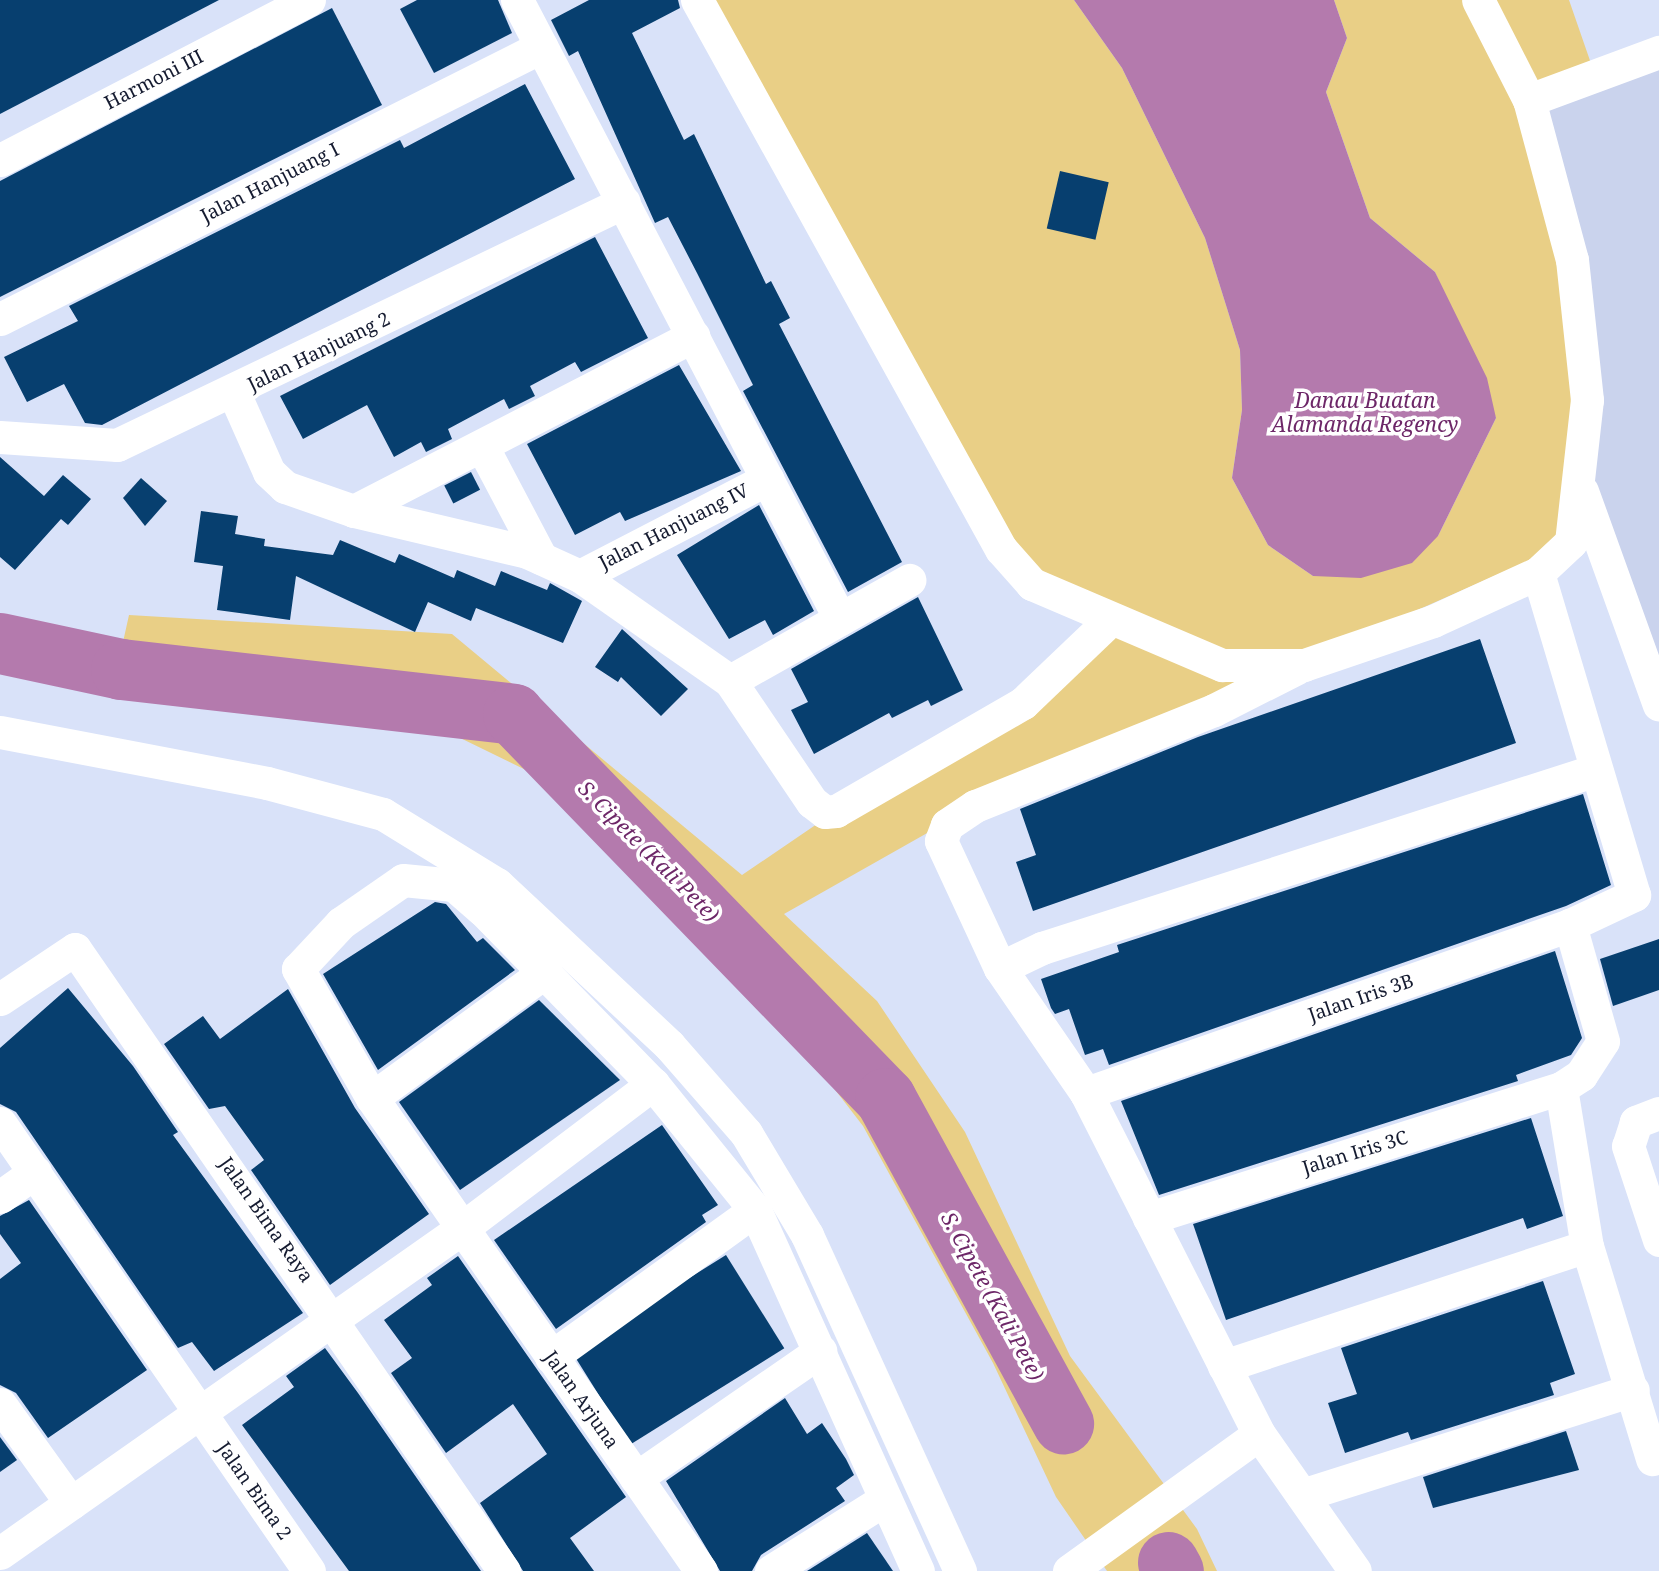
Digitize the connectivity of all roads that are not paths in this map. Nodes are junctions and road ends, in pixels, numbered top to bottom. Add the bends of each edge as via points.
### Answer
1 (309, 0) edge
2 (517, 0) edge
3 (1478, 0) edge
4 (699, 1) edge
5 (541, 47) junction
6 (1659, 52) edge
7 (1529, 100) junction
8 (0, 160) edge
9 (624, 202) junction
10 (0, 318) edge
11 (693, 336) junction
12 (234, 393) junction
13 (0, 437) edge
14 (482, 446) junction
15 (767, 479) junction
16 (1581, 489) junction
17 (354, 511) junction
18 (541, 558) junction
19 (1538, 573) junction
20 (580, 576) junction
21 (909, 580) dead end
22 (840, 619) junction
23 (1110, 620) junction
24 (1304, 665) junction
25 (730, 681) junction
26 (1659, 705) edge
27 (0, 732) edge
28 (1596, 769) junction
29 (1570, 925) junction
30 (1000, 968) junction
31 (546, 971) junction
32 (1, 996) edge
33 (653, 1084) junction
34 (1561, 1088) junction
35 (1086, 1093) junction
36 (372, 1098) junction
37 (1659, 1113) edge
38 (0, 1122) edge
39 (35, 1172) junction
40 (0, 1197) edge
41 (755, 1210) junction
42 (1149, 1217) junction
43 (461, 1228) junction
44 (1659, 1240) edge
45 (1587, 1245) junction
46 (331, 1314) junction
47 (820, 1351) junction
48 (551, 1357) junction
49 (1224, 1366) junction
50 (1633, 1390) junction
51 (0, 1404) edge
52 (199, 1412) junction
53 (1259, 1434) junction
54 (1652, 1460) dead end
55 (636, 1478) junction
56 (1302, 1495) junction
57 (882, 1501) junction
58 (71, 1503) junction
59 (0, 1553) edge
60 (1072, 1568) edge
61 (309, 1571) edge
62 (504, 1571) edge
63 (701, 1571) edge
64 (771, 1571) edge
65 (918, 1571) edge
66 (960, 1571) edge
67 (1355, 1571) edge

1 - 8 street, Harmoni III
2 - 5 street
3 - 7 street
4 - 23 street via 1002,549 1032,584
5 - 9 street
5 - 10 street, Jalan Hanjuang I
6 - 7 street
7 - 16 street via 1572,260 1587,400
9 - 11 street
9 - 12 street, Jalan Hanjuang 2
11 - 14 street
11 - 15 street
12 - 13 street, Jalan Hanjuang 2 via 117,445
12 - 17 street via 276,481
14 - 17 street
14 - 18 street
15 - 20 street, Jalan Hanjuang IV
15 - 22 street
16 - 19 street via 1571,542
16 - 26 street
17 - 18 street
18 - 20 street
19 - 24 street via 1433,621
19 - 28 street
20 - 25 street
21 - 22 street
22 - 25 street
23 - 24 street via 1222,665
23 - 25 street via 1023,703 836,811 812,802
24 - 30 street via 1214,710 975,806 947,825 942,841
27 - 66 street via 267,783 383,814 497,884 669,1045 746,1133 807,1235
28 - 29 street, Jalan Iris 3B via 1634,895
28 - 30 street via 1042,948
29 - 34 street via 1602,1041 1597,1057
29 - 35 street, Jalan Iris 3B
30 - 35 street
31 - 33 street
31 - 36 street
31 - 36 street, Jalan Arjuna via 454,885 435,880 403,880 341,923 298,969
32 - 46 street, Jalan Bima Raya via 75,949
33 - 41 street
33 - 43 street
34 - 42 street, Jalan Iris 3C
34 - 45 street
35 - 42 street
36 - 43 street, Jalan Arjuna
37 - 44 street via 1636,1122 1628,1146
38 - 39 street, Jalan Bima 2
39 - 40 street
39 - 52 street, Jalan Bima 2
41 - 47 street
41 - 48 street
42 - 49 street
43 - 46 street
43 - 48 street, Jalan Arjuna
45 - 49 street
45 - 50 street
46 - 52 street
46 - 62 street, Jalan Bima Raya
47 - 55 street
47 - 57 street
48 - 55 street, Jalan Arjuna
49 - 53 street
50 - 54 street
50 - 56 street
51 - 58 street
52 - 58 street
52 - 61 street, Jalan Bima 2
53 - 56 street
53 - 60 street via 1189,1479
55 - 63 street, Jalan Arjuna
56 - 67 street
57 - 64 street
57 - 65 street
58 - 59 street

